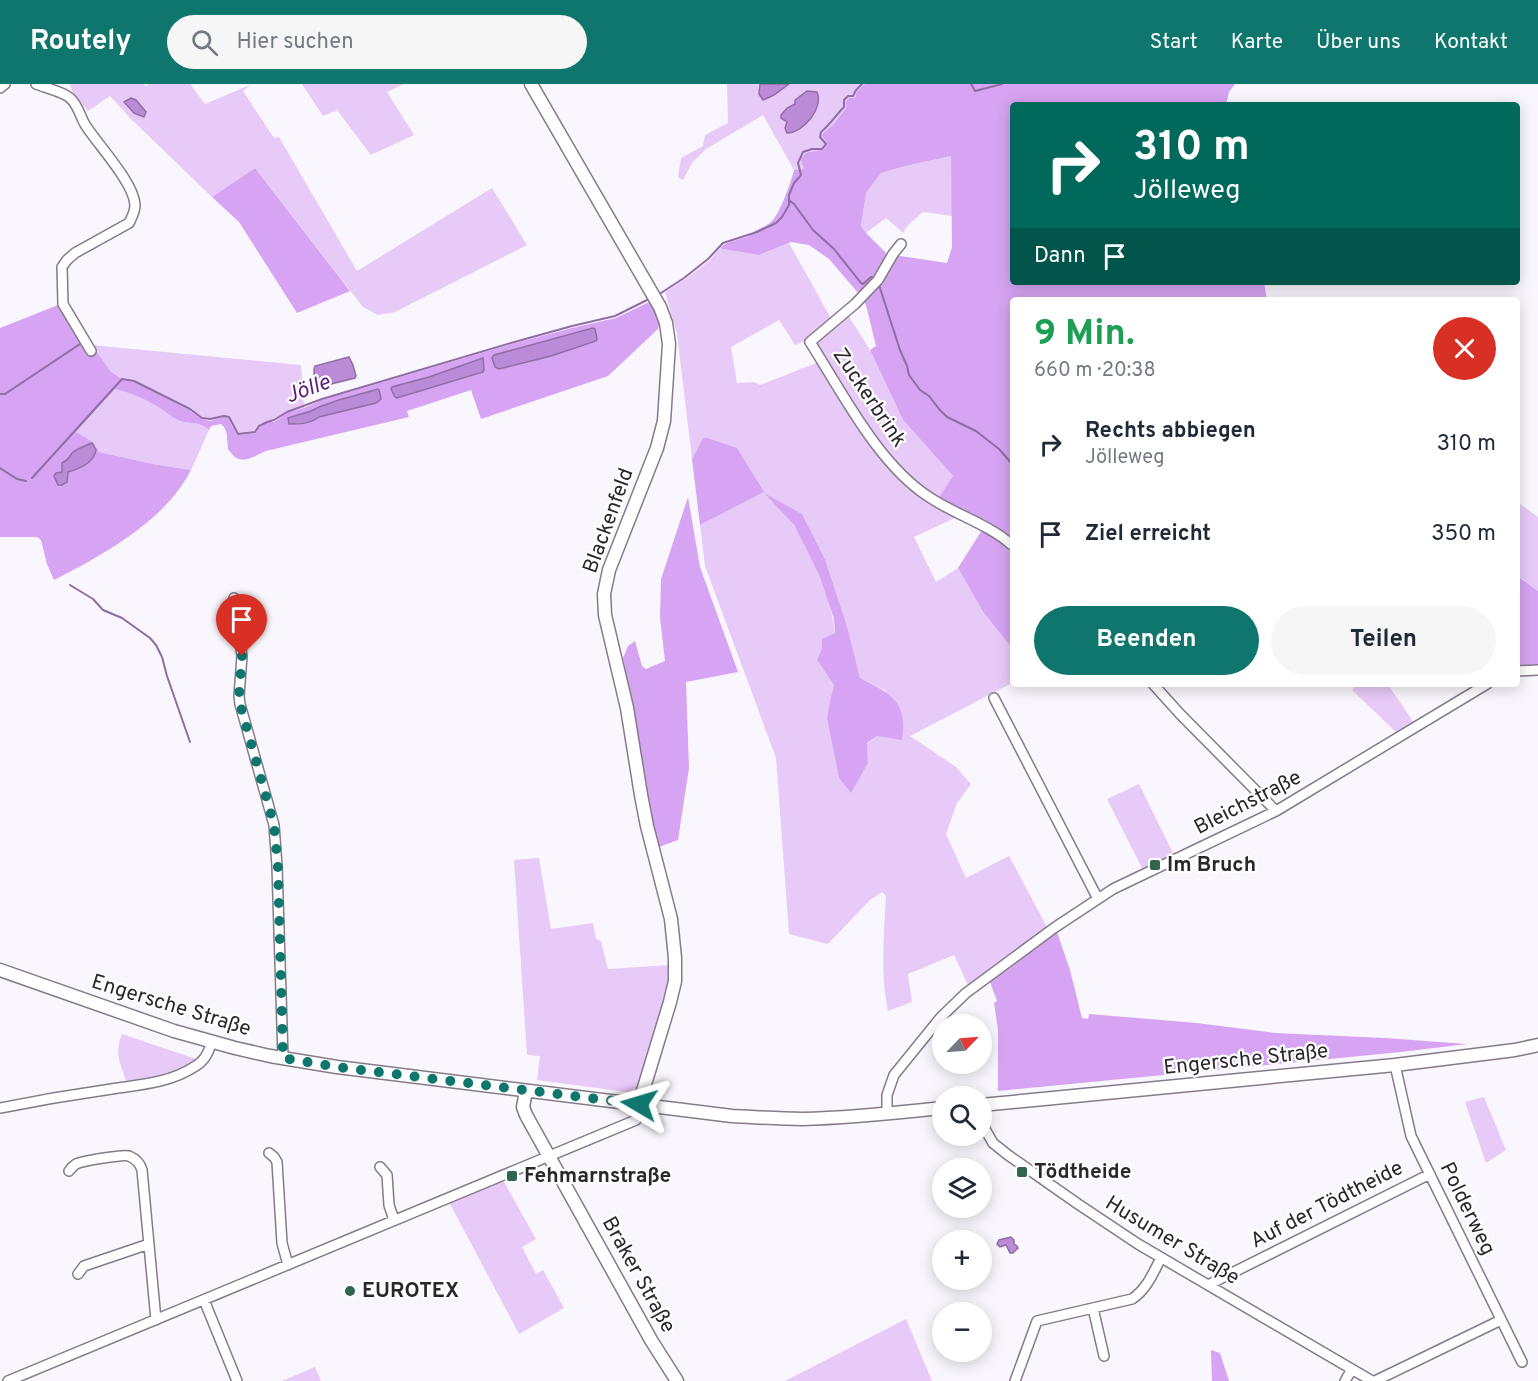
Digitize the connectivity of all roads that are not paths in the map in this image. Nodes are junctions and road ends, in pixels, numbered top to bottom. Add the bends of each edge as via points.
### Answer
1 (5, 84) edge
2 (36, 84) edge
3 (531, 84) edge
4 (0, 88) edge
5 (901, 244) dead end
6 (91, 351) dead end
7 (1010, 544) edge
8 (234, 598) dead end
9 (1538, 670) edge
10 (1520, 671) edge
11 (1156, 687) edge
12 (1482, 687) edge
13 (994, 698) dead end
14 (1276, 811) junction
15 (1098, 899) junction
16 (0, 970) edge
17 (212, 1042) junction
18 (1538, 1045) edge
19 (283, 1058) junction
20 (1395, 1065) junction
21 (526, 1090) junction
22 (639, 1104) junction
23 (992, 1104) edge
24 (0, 1108) edge
25 (932, 1109) edge
26 (887, 1113) junction
27 (636, 1120) dead end
28 (992, 1141) edge
29 (269, 1153) dead end
30 (549, 1155) junction
31 (380, 1167) dead end
32 (69, 1171) dead end
33 (1430, 1174) junction
34 (394, 1220) junction
35 (149, 1244) junction
36 (1161, 1258) junction
37 (288, 1265) junction
38 (78, 1274) dead end
39 (1208, 1285) junction
40 (204, 1300) junction
41 (1093, 1308) junction
42 (156, 1320) junction
43 (1501, 1320) junction
44 (1104, 1356) dead end
45 (1522, 1362) dead end
46 (1352, 1369) junction
47 (8, 1381) edge
48 (237, 1381) edge
49 (677, 1381) edge
50 (1015, 1381) edge
51 (1345, 1381) edge
52 (1374, 1381) edge

1 - 4 street
2 - 6 street via 69,96 135,202 129,223 75,253 62,267 63,304
3 - 22 main road, Blackenfeld via 655,297 666,323 669,344 664,421 657,448 609,570 604,594 647,826 672,919 675,958 670,1002
5 - 7 street, Zuckerbrink via 878,280 810,342 869,435 905,478 929,497
8 - 19 street via 242,656 240,704 274,825
9 - 10 street
11 - 14 street
12 - 14 street, Bleichstraße
13 - 15 street
14 - 15 street, Bleichstraße
15 - 26 street, Bleichstraße via 966,993 941,1017 894,1075 887,1095
16 - 17 main road, Engersche Straße
17 - 19 main road, Engersche Straße
17 - 24 street via 204,1060 176,1077
18 - 20 main road, Engersche Straße
19 - 21 main road, Engersche Straße
20 - 23 main road, Engersche Straße
20 - 33 street, Polderweg via 1411,1136
21 - 22 main road, Engersche Straße
21 - 30 main road, Braker Straße via 524,1111
22 - 26 main road, Engersche Straße via 774,1118
25 - 26 main road, Engersche Straße
27 - 30 street
28 - 36 street, Husumer Straße via 1112,1228
29 - 37 street via 277,1162 282,1243
30 - 34 street
30 - 49 main road, Braker Straße
31 - 34 street via 387,1175
32 - 35 street via 76,1164 118,1156 138,1162
33 - 39 street, Auf der Tödtheide
33 - 43 street, Polderweg
34 - 37 street
35 - 38 street via 84,1266
35 - 42 street
36 - 39 street, Husumer Straße
36 - 41 street via 1140,1294
37 - 40 street
39 - 46 street, Husumer Straße
40 - 42 street
40 - 48 street
41 - 44 street
41 - 50 street via 1037,1321
42 - 47 street
43 - 45 street, Polderweg
43 - 52 street
46 - 51 street
46 - 52 street, Husumer Straße

